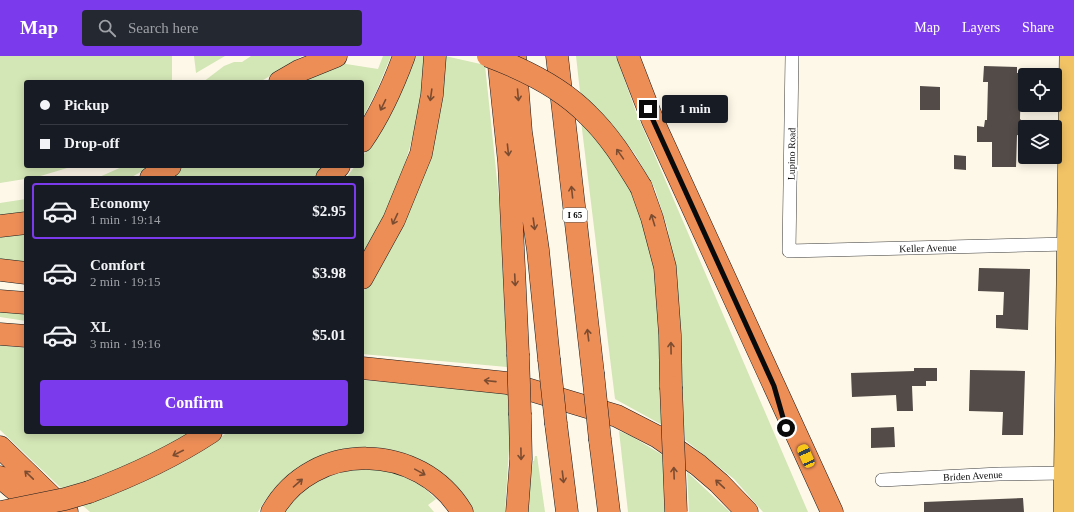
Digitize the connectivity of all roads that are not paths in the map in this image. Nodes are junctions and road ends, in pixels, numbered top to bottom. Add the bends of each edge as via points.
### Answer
1 (336, 56) edge
2 (404, 56) edge
3 (435, 56) edge
4 (488, 56) edge
5 (498, 56) edge
6 (515, 56) edge
7 (557, 56) edge
8 (628, 56) edge
9 (792, 56) edge
10 (1070, 56) edge
11 (283, 80) edge
12 (364, 138) edge
13 (167, 168) edge
14 (337, 168) edge
15 (153, 176) edge
16 (329, 176) edge
17 (1072, 212) edge
18 (24, 224) edge
19 (0, 226) edge
20 (1068, 244) junction
21 (789, 251) joint
22 (0, 270) edge
23 (24, 273) edge
24 (364, 274) edge
25 (0, 301) edge
26 (24, 303) edge
27 (0, 334) edge
28 (24, 336) edge
29 (364, 368) edge
30 (774, 386) junction
31 (1070, 415) edge
32 (208, 434) edge
33 (0, 447) edge
34 (1064, 473) junction
35 (0, 477) edge
36 (882, 480) dead end
37 (1, 512) edge
38 (42, 512) edge
39 (67, 512) edge
40 (272, 512) edge
41 (462, 512) edge
42 (517, 512) edge
43 (567, 512) edge
44 (609, 512) edge
45 (676, 512) edge
46 (747, 512) edge
47 (817, 512) edge
48 (832, 512) edge
49 (1064, 512) edge

1 - 11 highway via 298,71
2 -> 12 highway via 381,109
3 -> 24 highway via 432,95 421,154 394,220
45 -> 4 highway, bridge via 665,267 641,187 610,139 588,114 541,80 513,65
5 -> 42 highway, bridge via 510,162 521,459
6 -> 43 highway, bridge via 521,132 538,250
44 -> 7 highway, I 65, bridge
8 - 30 highway via 653,120
9 - 21 street, Lupino Road
10 - 17 main road
13 - 15 highway
14 - 16 highway
17 - 20 main road
18 - 19 highway
20 - 21 street, Keller Avenue
20 - 31 main road
22 - 23 highway
25 - 26 highway
27 - 28 highway
46 -> 29 highway via 698,465 658,437 617,416 507,383
30 - 47 highway via 794,457
30 - 48 highway
31 - 34 main road
32 -> 37 highway, bridge via 185,450 89,492
39 -> 33 highway
34 - 36 street, Briden Avenue
34 - 49 main road
35 - 38 highway
40 -> 41 highway via 298,481 307,475 329,465 353,459 376,458 413,468 424,474 445,490

